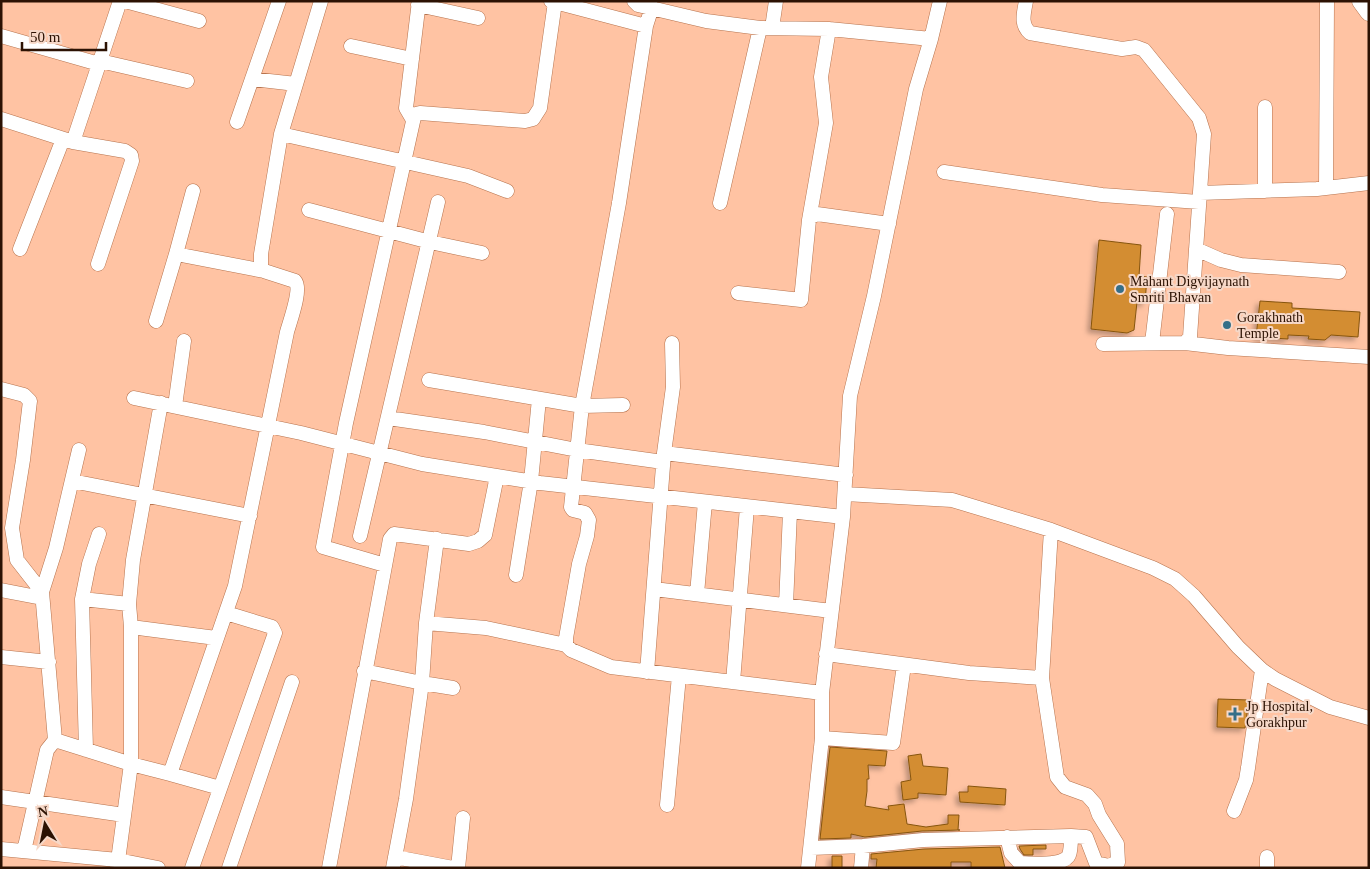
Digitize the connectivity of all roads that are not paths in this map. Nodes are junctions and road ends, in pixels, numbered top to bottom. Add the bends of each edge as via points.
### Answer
1 (120, 1) edge
2 (125, 1) edge
3 (279, 1) edge
4 (321, 1) edge
5 (634, 1) edge
6 (776, 1) edge
7 (940, 1) edge
8 (1026, 1) edge
9 (1361, 1) edge
10 (553, 2) edge
11 (1327, 2) edge
12 (419, 3) edge
13 (652, 8) junction
14 (1369, 12) edge
15 (478, 18) dead end
16 (199, 21) dead end
17 (646, 26) junction
18 (766, 28) junction
19 (829, 29) junction
20 (1, 36) edge
21 (931, 39) junction
22 (351, 46) dead end
23 (412, 59) junction
24 (99, 62) junction
25 (252, 79) junction
26 (187, 81) dead end
27 (296, 84) junction
28 (1265, 107) dead end
29 (1, 119) edge
30 (414, 120) junction
31 (237, 122) dead end
32 (281, 134) junction
33 (68, 140) junction
34 (404, 162) junction
35 (944, 172) dead end
36 (1369, 183) edge
37 (1326, 188) junction
38 (193, 191) dead end
39 (1265, 191) junction
40 (507, 192) dead end
41 (1200, 197) junction
42 (438, 202) dead end
43 (720, 203) dead end
44 (309, 210) dead end
45 (1167, 214) dead end
46 (809, 220) junction
47 (889, 224) junction
48 (389, 232) junction
49 (430, 242) junction
50 (20, 249) dead end
51 (1196, 249) junction
52 (482, 253) dead end
53 (176, 254) junction
54 (98, 264) dead end
55 (264, 271) junction
56 (1339, 272) dead end
57 (738, 293) dead end
58 (156, 321) dead end
59 (184, 341) dead end
60 (672, 343) dead end
61 (1152, 343) junction
62 (1185, 343) junction
63 (1104, 344) dead end
64 (1369, 357) edge
65 (429, 380) dead end
66 (1, 389) edge
67 (134, 398) dead end
68 (539, 399) junction
69 (161, 404) junction
70 (623, 404) dead end
71 (175, 406) junction
72 (582, 406) junction
73 (388, 418) junction
74 (268, 426) junction
75 (535, 442) junction
76 (342, 444) junction
77 (79, 450) dead end
78 (577, 450) junction
79 (380, 454) junction
80 (663, 457) junction
81 (846, 475) junction
82 (497, 476) junction
83 (72, 481) junction
84 (531, 481) junction
85 (573, 487) junction
86 (845, 494) junction
87 (146, 496) junction
88 (661, 497) junction
89 (705, 502) junction
90 (8, 507) edge
91 (747, 507) junction
92 (790, 512) junction
93 (250, 516) junction
94 (843, 517) junction
95 (1050, 530) junction
96 (99, 534) dead end
97 (360, 536) dead end
98 (437, 539) junction
99 (385, 564) junction
100 (516, 575) dead end
101 (654, 589) junction
102 (1, 590) edge
103 (697, 594) junction
104 (42, 595) junction
105 (82, 599) junction
106 (740, 599) junction
107 (129, 604) junction
108 (786, 605) junction
109 (831, 611) junction
110 (226, 613) junction
111 (426, 623) junction
112 (131, 627) junction
113 (216, 638) junction
114 (566, 645) junction
115 (826, 654) junction
116 (1, 657) edge
117 (49, 662) junction
118 (904, 665) junction
119 (1262, 670) junction
120 (364, 671) junction
121 (647, 672) junction
122 (679, 676) junction
123 (1042, 678) junction
124 (292, 682) dead end
125 (733, 682) junction
126 (422, 683) junction
127 (453, 688) dead end
128 (822, 693) junction
129 (1369, 718) edge
130 (822, 738) junction
131 (55, 740) junction
132 (86, 750) junction
133 (131, 764) junction
134 (170, 774) junction
135 (220, 788) junction
136 (1, 797) edge
137 (36, 801) junction
138 (667, 805) dead end
139 (1234, 811) dead end
140 (124, 815) junction
141 (463, 818) dead end
142 (1071, 836) junction
143 (1007, 837) junction
144 (863, 846) junction
145 (810, 848) junction
146 (1, 849) edge
147 (24, 851) junction
148 (58, 861) edge
149 (394, 863) edge
150 (117, 864) edge
151 (1109, 867) edge
152 (158, 868) edge
153 (192, 868) edge
154 (229, 868) edge
155 (329, 868) edge
156 (453, 868) edge
157 (458, 868) edge
158 (808, 868) edge
159 (862, 868) edge

1 - 24 street
2 - 16 street
3 - 25 street
4 - 27 street
5 - 13 street
6 - 18 street
7 - 21 street
8 - 41 street via 1022,18 1030,33 1144,50 1199,118 1204,134
9 - 14 main road
10 - 17 street
10 - 30 street via 540,108 533,119 420,113
11 - 37 street
12 - 15 street
12 - 23 street
13 - 17 street
13 - 18 street via 706,21
17 - 72 street via 621,194
18 - 19 street
18 - 43 street
19 - 21 street
19 - 46 street via 821,77 826,123
20 - 24 street
21 - 47 street via 916,89
22 - 23 street
23 - 30 street via 406,108
24 - 26 street
24 - 33 street
25 - 27 street
25 - 31 street
27 - 32 street
28 - 39 street
29 - 33 street
30 - 34 street
32 - 34 street
32 - 55 street via 261,254
33 - 50 street
33 - 54 street via 125,151 132,161
34 - 40 street via 468,176
34 - 48 street
35 - 41 street via 1102,195
36 - 37 street
37 - 39 street
38 - 53 street
39 - 41 street
41 - 51 street
42 - 49 street
44 - 48 street
45 - 61 street
46 - 47 street via 817,214
46 - 57 street via 801,300
47 - 81 street via 850,396
48 - 49 street
48 - 76 street
49 - 52 street
49 - 73 street
51 - 56 street via 1241,265
51 - 62 street via 1190,337
53 - 55 street
53 - 58 street
55 - 74 street via 291,278 298,291
59 - 71 street
60 - 80 street via 673,387
61 - 62 street
61 - 63 street
62 - 64 street
65 - 68 street
66 - 90 street via 24,395 30,401 23,460
67 - 69 street
68 - 72 street
68 - 75 street
69 - 71 street
69 - 87 street
70 - 72 street
71 - 74 street
72 - 78 street
73 - 75 street
73 - 79 street
74 - 76 street
74 - 93 street
75 - 78 street
75 - 84 street
76 - 79 street
76 - 99 street via 323,546
77 - 83 street
78 - 80 street
78 - 85 street
79 - 82 street
79 - 97 street
80 - 81 street
80 - 88 street
81 - 86 street
82 - 84 street
82 - 98 street via 485,536 469,544
83 - 87 street
83 - 104 street
84 - 85 street
84 - 100 street
85 - 88 street
85 - 114 street via 572,509 585,513 589,520
86 - 94 street
86 - 95 street via 952,500
87 - 93 street
87 - 107 street via 133,560
88 - 89 street
88 - 101 street
89 - 91 street
89 - 103 street
90 - 104 street via 17,560
91 - 92 street
91 - 106 street
92 - 94 street
92 - 108 street
93 - 110 street
94 - 109 street
95 - 119 street via 1175,579
95 - 123 street
96 - 105 street
98 - 99 street via 394,534
98 - 111 street
99 - 120 street
101 - 103 street
101 - 121 street
102 - 104 street
103 - 106 street
104 - 117 street
105 - 107 street
105 - 132 street
106 - 108 street
106 - 125 street
107 - 112 street
108 - 109 street
109 - 115 street
110 - 113 street
110 - 135 street via 272,627 275,633
111 - 114 street via 486,628
111 - 126 street
112 - 113 street
112 - 133 street
113 - 134 street
114 - 121 street via 611,666
115 - 118 street
115 - 128 street
116 - 117 street
117 - 131 street
118 - 123 street
118 - 130 street via 893,743
119 - 129 street via 1275,680 1330,707
119 - 139 street via 1247,774
120 - 126 street
120 - 155 street
121 - 122 street
122 - 125 street
122 - 138 street
123 - 151 street via 1058,777 1065,787 1087,795 1118,844 1118,862
124 - 154 street
125 - 128 street
126 - 127 street
126 - 149 street
128 - 130 street
130 - 145 street
131 - 132 street
131 - 137 street via 47,750
132 - 133 street
133 - 134 street
133 - 140 street
134 - 135 street
135 - 153 street
136 - 137 street
137 - 140 street
137 - 147 street
140 - 150 street
141 - 157 street
142 - 143 street
142 - 143 street via 1066,859 1037,864 1020,864 1010,853
142 - 151 street via 1086,837 1096,862
143 - 144 street
144 - 145 street
144 - 159 street
145 - 158 street
146 - 147 street
147 - 148 street
148 - 150 street
149 - 156 street
150 - 152 street

